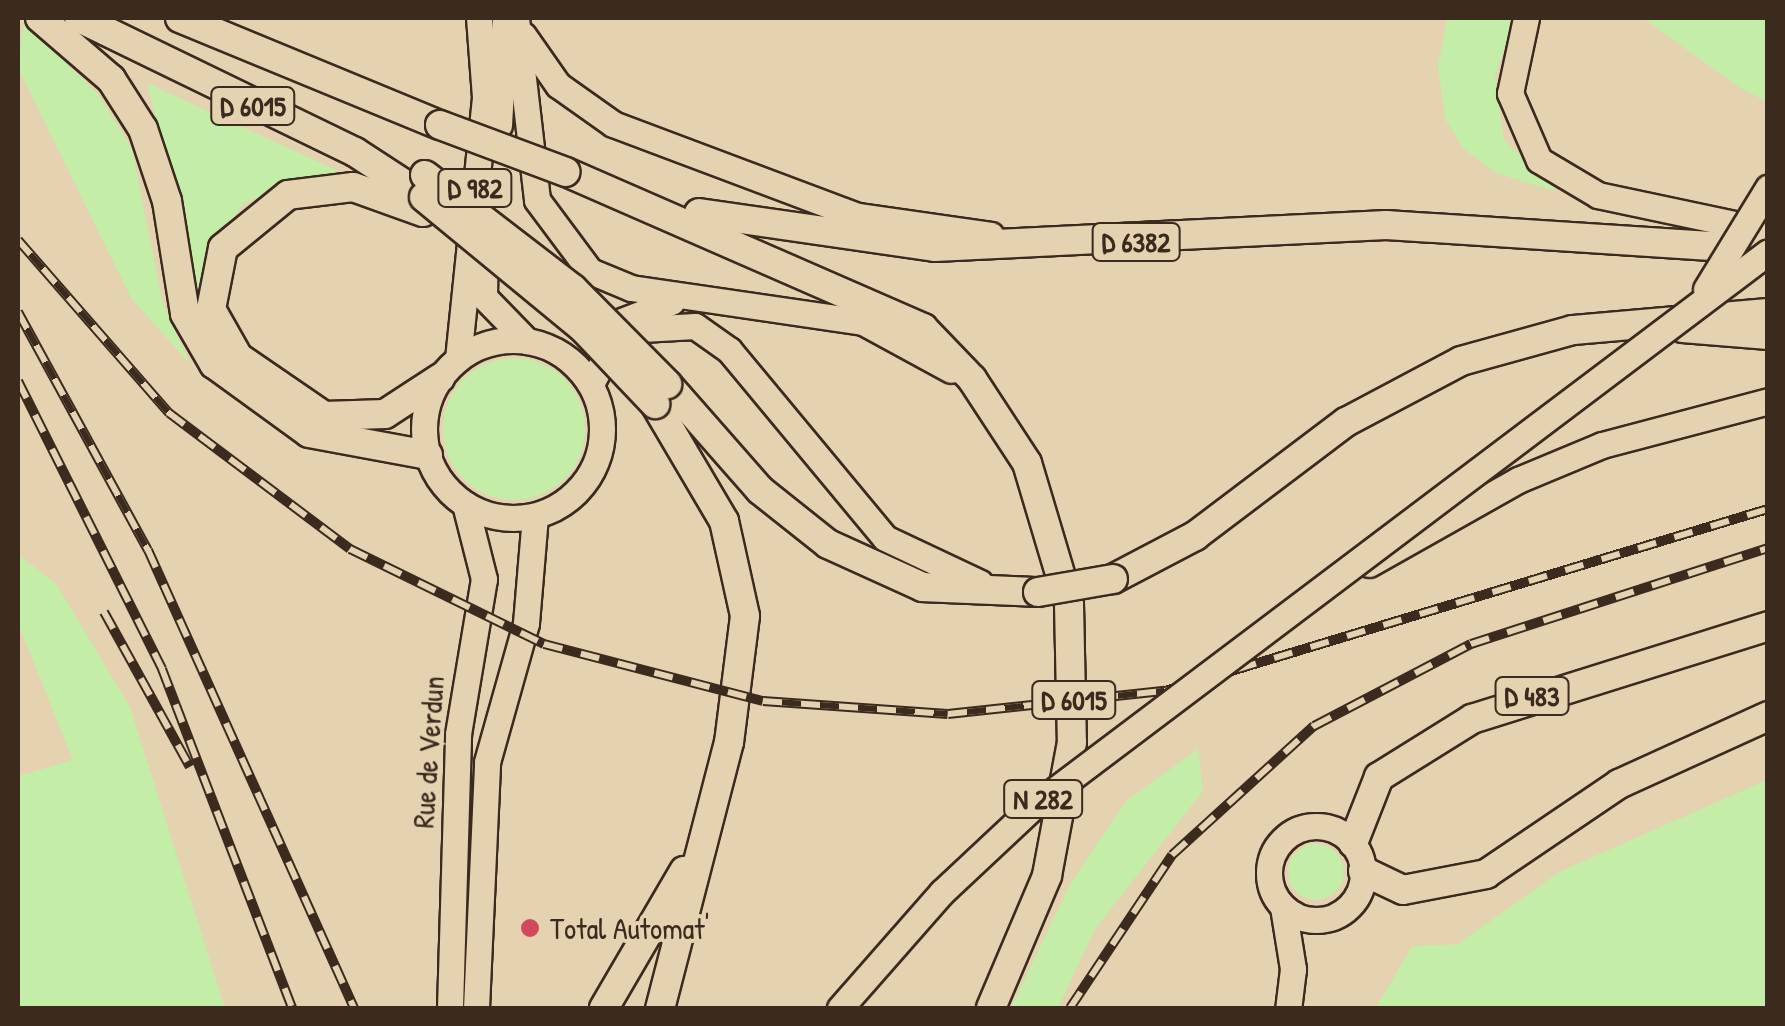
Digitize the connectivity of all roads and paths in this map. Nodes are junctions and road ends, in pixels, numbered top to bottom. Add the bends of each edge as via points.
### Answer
1 (40, 18) edge
2 (80, 18) edge
3 (105, 18) edge
4 (180, 18) edge
5 (478, 18) edge
6 (515, 23) edge
7 (1522, 25) edge
8 (1768, 188) edge
9 (424, 195) junction
10 (653, 204) junction
11 (1768, 231) edge
12 (1622, 240) junction
13 (1080, 243) junction
14 (1768, 251) edge
15 (1768, 267) edge
16 (700, 300) junction
17 (1695, 305) junction
18 (1768, 312) edge
19 (1617, 324) junction
20 (1768, 336) edge
21 (527, 340) junction
22 (560, 352) junction
23 (449, 368) junction
24 (590, 384) junction
25 (661, 394) junction
26 (988, 400) junction
27 (1768, 401) edge
28 (428, 454) junction
29 (465, 504) junction
30 (535, 516) junction
31 (1038, 592) junction
32 (1275, 620) junction
33 (1768, 626) edge
34 (1768, 716) edge
35 (708, 820) junction
36 (1353, 843) junction
37 (1364, 870) junction
38 (1283, 907) junction
39 (1324, 920) junction
40 (1293, 968) junction
41 (991, 1007) edge
42 (450, 1008) edge
43 (476, 1008) edge
44 (604, 1008) edge
45 (660, 1008) edge
46 (840, 1008) edge
47 (1288, 1008) edge

1 - 28 highway via 111,79 143,129 166,201 185,314 214,364 309,433
2 - 9 highway, D 6015 via 355,152
3 - 9 highway, D 6015
4 - 10 highway, D 6015, bridge via 440,126
5 - 23 main road, D 982 via 485,97
6 - 13 main road via 558,85 593,113 747,181 891,224
6 - 16 main road via 533,180 555,236 605,279
6 - 21 main road, D 982 via 484,297
7 - 11 main road via 1516,122 1556,174 1598,195
8 - 17 main road, bridge
9 - 23 highway via 338,186 276,201 222,248 211,309 238,357 324,416 386,414
9 - 25 highway, D 6015, bridge
9 - 25 highway, bridge via 573,289
10 - 13 highway, D 6382 via 829,238 935,247
10 - 26 highway, D 6015 via 912,321
12 - 13 highway, D 6382 via 1386,225
12 - 14 highway
12 - 15 highway, D 6382
14 - 17 main road, N 282, bridge
16 - 22 main road via 624,312
16 - 26 main road via 880,327
17 - 32 main road, N 282, bridge
18 - 19 highway
19 - 20 main road
19 - 31 highway, bridge via 1534,337 1429,375 1346,422 1152,564 1113,579
21 - 22 main road
21 - 23 main road via 491,342
22 - 24 main road
23 - 28 main road via 426,415
24 - 30 main road via 602,415 596,463 565,502
24 - 31 main road via 611,346 642,328 695,326 729,350 884,538 959,578
25 - 31 highway via 760,490 828,544 923,587
25 - 35 highway, D 6015 via 724,522 742,589 742,681
26 - 41 highway, D 6015 via 1050,521 1068,604 1074,692 1057,840
27 - 32 main road, bridge via 1654,427 1518,480
28 - 29 main road
29 - 30 main road via 498,517
29 - 42 main road, Rue de Verdun via 484,580 458,734
30 - 43 main road, Rue de Verdun via 526,623 487,762
32 - 46 main road, N 282, bridge via 1035,805 942,892
33 - 36 highway, D 483 via 1472,719 1379,776
34 - 37 highway via 1619,784 1486,874 1403,890
35 - 44 highway via 656,930
35 - 45 highway, D 6015
36 - 37 main road
36 - 38 main road via 1312,825 1284,838 1269,864
37 - 39 main road via 1351,905
38 - 39 main road
38 - 40 main road
39 - 40 main road
40 - 47 main road

